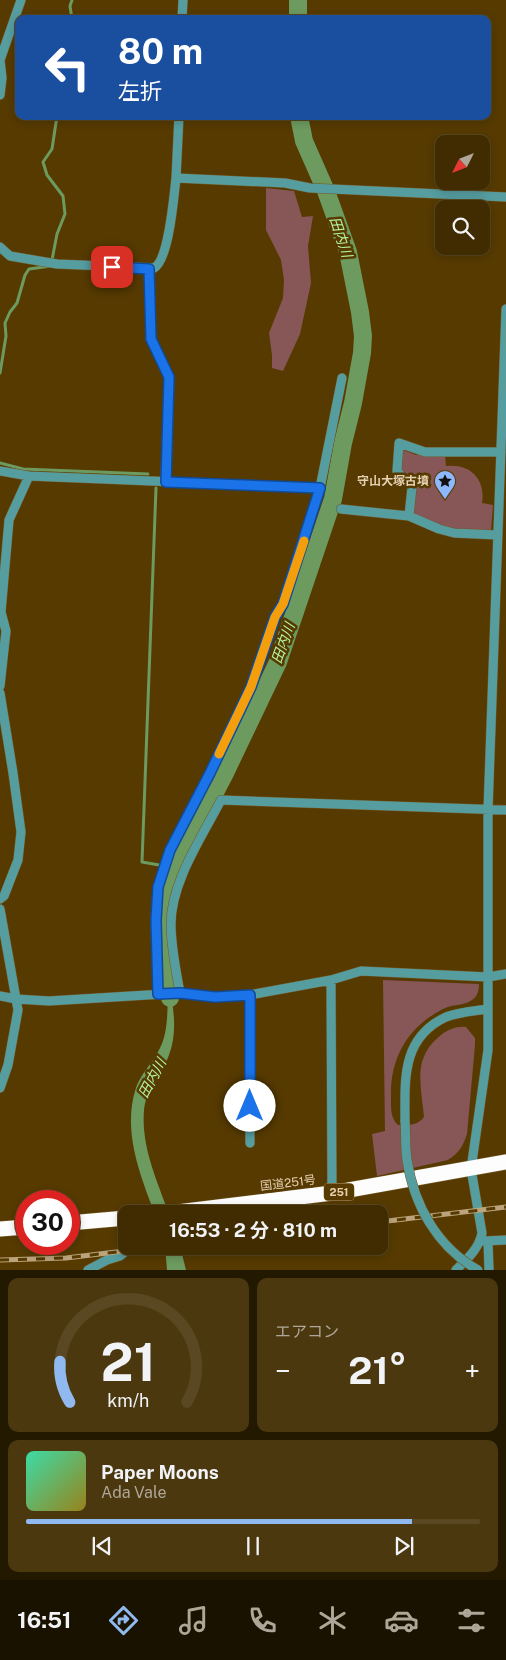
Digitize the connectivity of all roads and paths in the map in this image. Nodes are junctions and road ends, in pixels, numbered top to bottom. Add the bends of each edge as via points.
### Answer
1 (21, 0) edge
2 (183, 0) edge
3 (16, 15) edge
4 (182, 15) edge
5 (15, 17) edge
6 (0, 95) edge
7 (179, 120) edge
8 (176, 178) junction
9 (506, 197) edge
10 (0, 246) edge
11 (149, 269) junction
12 (506, 309) edge
13 (342, 378) dead end
14 (501, 452) junction
15 (0, 471) edge
16 (29, 476) junction
17 (166, 482) junction
18 (320, 488) junction
19 (503, 500) edge
20 (341, 509) dead end
21 (410, 516) junction
22 (498, 535) junction
23 (0, 686) edge
24 (0, 693) edge
25 (488, 810) junction
26 (506, 810) edge
27 (0, 899) edge
28 (0, 909) edge
29 (506, 974) edge
30 (488, 977) junction
31 (331, 980) junction
32 (160, 993) junction
33 (178, 993) junction
34 (250, 995) junction
35 (0, 996) edge
36 (16, 999) junction
37 (488, 1010) junction
38 (0, 1088) edge
39 (250, 1143) dead end
40 (506, 1162) edge
41 (471, 1169) junction
42 (332, 1193) junction
43 (232, 1205) edge
44 (118, 1219) edge
45 (80, 1222) edge
46 (15, 1228) edge
47 (0, 1229) edge
48 (506, 1240) edge
49 (484, 1241) junction
50 (121, 1255) edge
51 (89, 1270) edge
52 (456, 1270) edge
53 (478, 1270) edge
54 (489, 1270) edge

1 - 3 street
2 - 4 street
5 - 6 street via 0,60
7 - 8 street
8 - 9 street
8 - 11 street via 170,226 161,262
10 - 11 street via 10,256 57,264
11 - 17 street via 151,339 169,377
12 - 14 street
13 - 18 street
14 - 19 street
14 - 21 street via 425,452 398,442 397,471 412,488
15 - 16 street
16 - 17 street
16 - 23 street via 9,520 1,612 6,631
17 - 18 street
18 - 32 street via 283,604 275,617 251,687 170,850 158,887 156,920
19 - 22 street
20 - 21 street
21 - 22 street via 454,533
22 - 25 street
24 - 27 street via 21,832 18,860
25 - 26 street
25 - 30 street
25 - 33 street via 221,800 181,874 176,896 171,922
28 - 36 street
29 - 30 street
30 - 31 street via 361,971
30 - 37 street
31 - 34 street
31 - 42 street
32 - 33 street
32 - 36 street via 48,1001
33 - 34 street via 215,997
34 - 39 street
35 - 36 street
36 - 38 street via 18,1010 8,1066
37 - 41 street via 488,1050
37 - 53 street, bridge via 446,1017 434,1025 423,1035 408,1060 405,1077 407,1158 417,1200 439,1236 453,1252
40 - 41 highway, 国道251号 / 251
41 - 42 highway, 国道251号 / 251
41 - 49 street
42 - 43 highway, 国道251号 / 251
44 - 45 highway
46 - 47 highway
48 - 49 street
49 - 52 street
49 - 54 street
50 - 51 street

